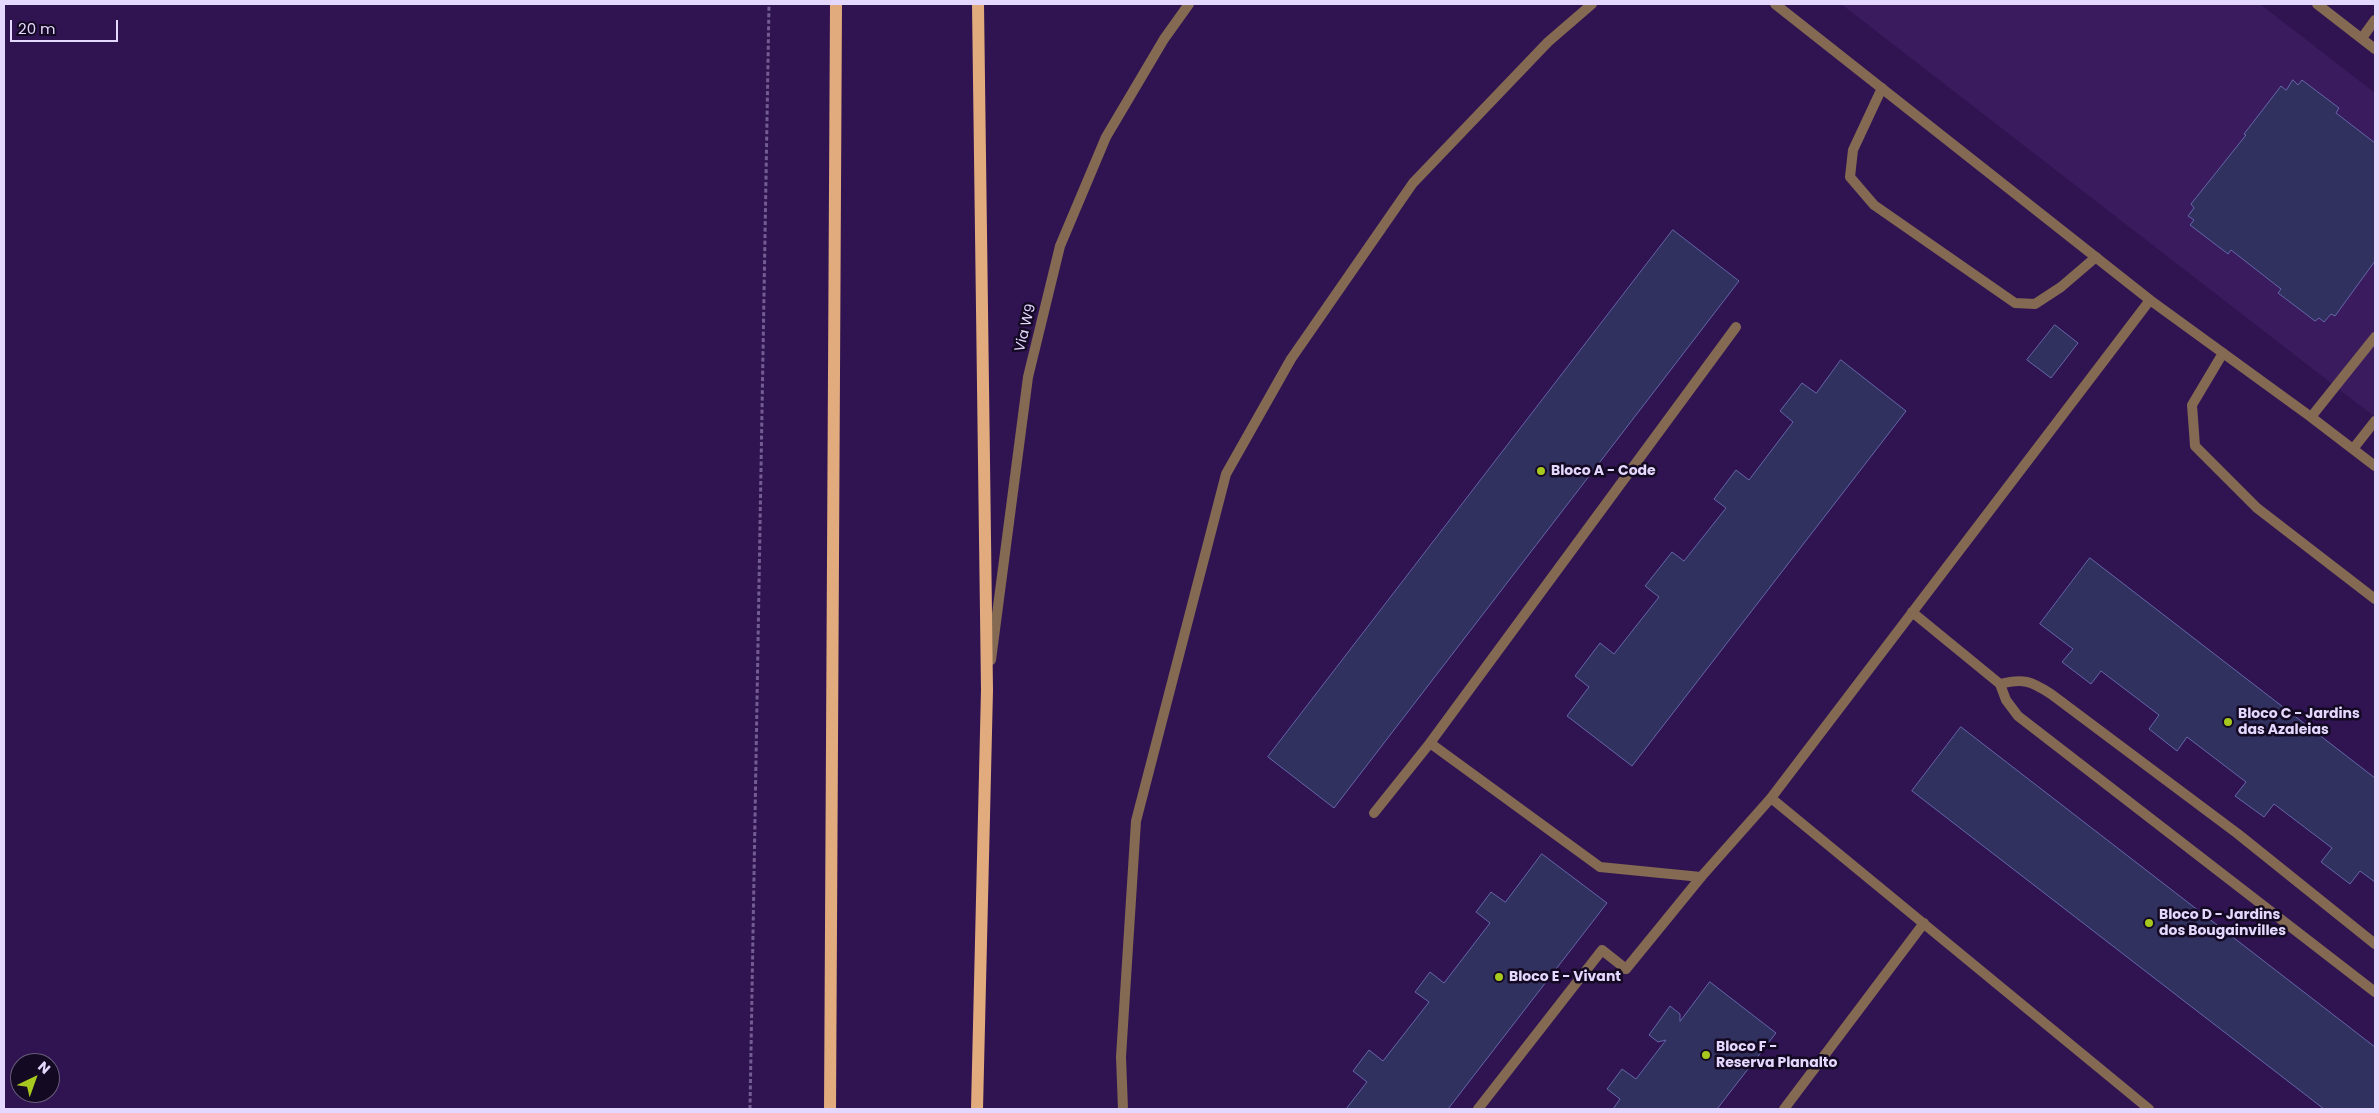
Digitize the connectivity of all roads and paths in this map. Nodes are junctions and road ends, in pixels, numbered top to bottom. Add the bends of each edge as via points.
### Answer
1 (770, 4) edge
2 (836, 4) edge
3 (978, 4) edge
4 (1189, 4) edge
5 (1592, 4) edge
6 (1775, 4) edge
7 (2317, 4) edge
8 (2375, 20) edge
9 (2362, 38) junction
10 (2375, 49) edge
11 (1882, 88) junction
12 (2096, 257) junction
13 (2150, 300) junction
14 (1736, 328) dead end
15 (2375, 337) edge
16 (2223, 353) junction
17 (2312, 417) junction
18 (2375, 421) edge
19 (2353, 449) junction
20 (2375, 466) edge
21 (2375, 599) edge
22 (1912, 612) junction
23 (2000, 684) junction
24 (987, 690) junction
25 (1430, 743) junction
26 (1771, 798) junction
27 (1374, 813) dead end
28 (1701, 877) junction
29 (1924, 923) junction
30 (2375, 944) edge
31 (2375, 992) edge
32 (750, 1109) edge
33 (830, 1109) edge
34 (977, 1109) edge
35 (1123, 1109) edge
36 (1478, 1109) edge
37 (1784, 1109) edge
38 (2149, 1109) edge

1 - 32 path
2 - 33 main road
3 - 24 main road
4 - 24 street, Via W9 via 1164,39 1106,137 1060,246 1028,377
5 - 35 street via 1548,42 1413,182 1291,359 1226,474 1136,821 1121,1057
6 - 11 street
7 - 9 street
8 - 9 street
9 - 10 street
11 - 12 street
11 - 12 street via 1853,150 1850,177 1874,205 2015,304 2035,304
12 - 13 street
13 - 16 street
13 - 22 street
14 - 25 street
15 - 17 street
16 - 17 street
16 - 21 street via 2192,406 2195,446 2257,508
17 - 19 street
18 - 19 street
19 - 20 street
22 - 23 street
22 - 26 street
23 - 30 street via 2018,679 2036,684 2051,694 2238,834
23 - 31 street via 2006,700 2018,716
24 - 34 main road
25 - 27 street
25 - 28 street via 1600,867
26 - 28 street
26 - 29 street
28 - 36 street via 1626,969 1602,950
29 - 37 street
29 - 38 street

